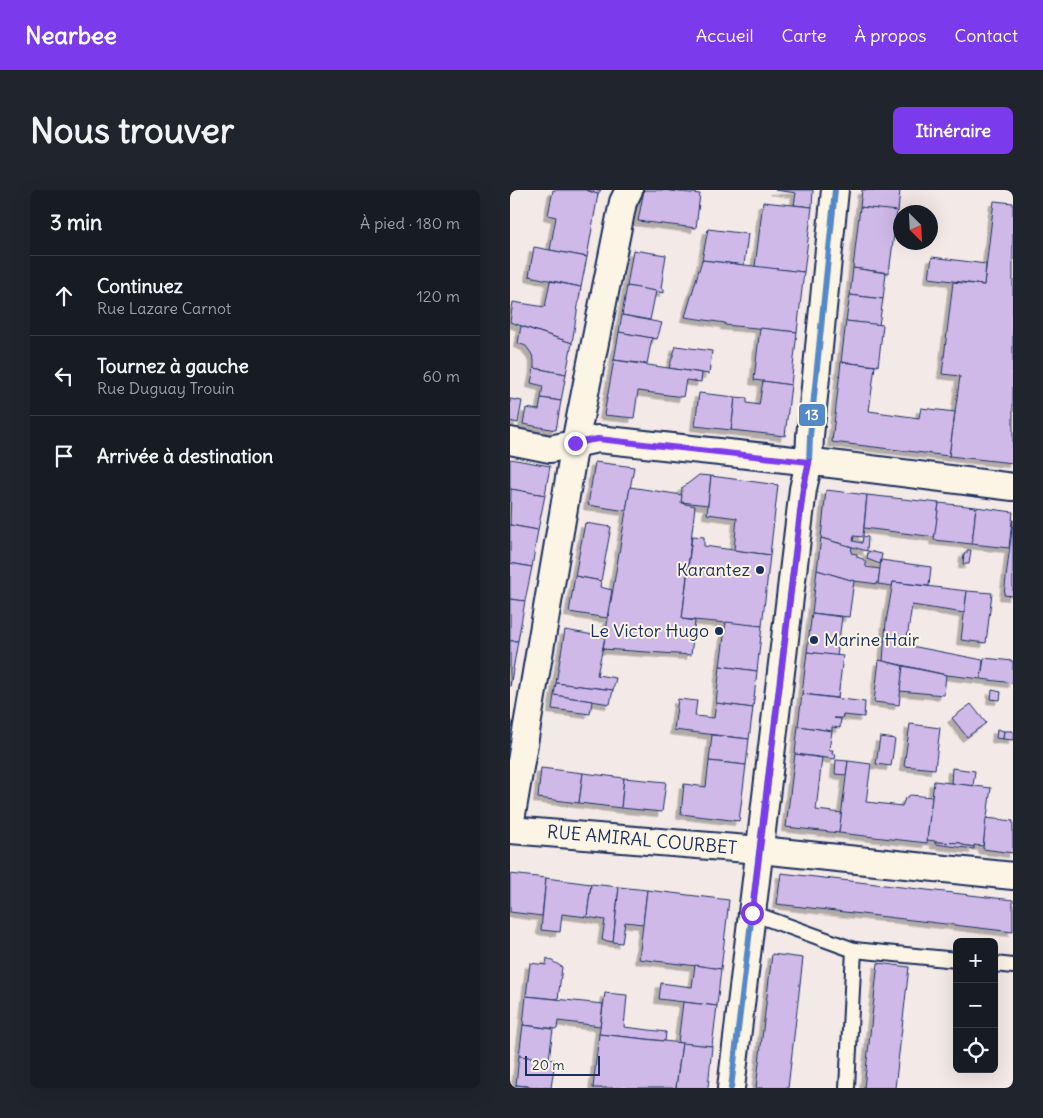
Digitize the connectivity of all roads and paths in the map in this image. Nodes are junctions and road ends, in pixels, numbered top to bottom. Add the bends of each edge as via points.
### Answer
1 (629, 190) edge
2 (835, 190) edge
3 (510, 441) edge
4 (575, 443) junction
5 (809, 462) junction
6 (1013, 487) edge
7 (510, 826) edge
8 (510, 830) edge
9 (760, 850) junction
10 (1013, 876) edge
11 (752, 913) junction
12 (854, 950) junction
13 (953, 960) edge
14 (998, 964) edge
15 (1013, 966) edge
16 (730, 1088) edge
17 (847, 1088) edge

1 - 4 street via 623,202
2 - 5 street
3 - 4 street via 550,450
4 - 5 street via 598,439
4 - 7 street
5 - 6 street
5 - 9 street
8 - 9 street, RUE AMIRAL COURBET
9 - 10 street, RUE AMIRAL COURBET
9 - 11 street
11 - 12 lane
11 - 16 street
12 - 13 lane
12 - 17 lane
14 - 15 lane

